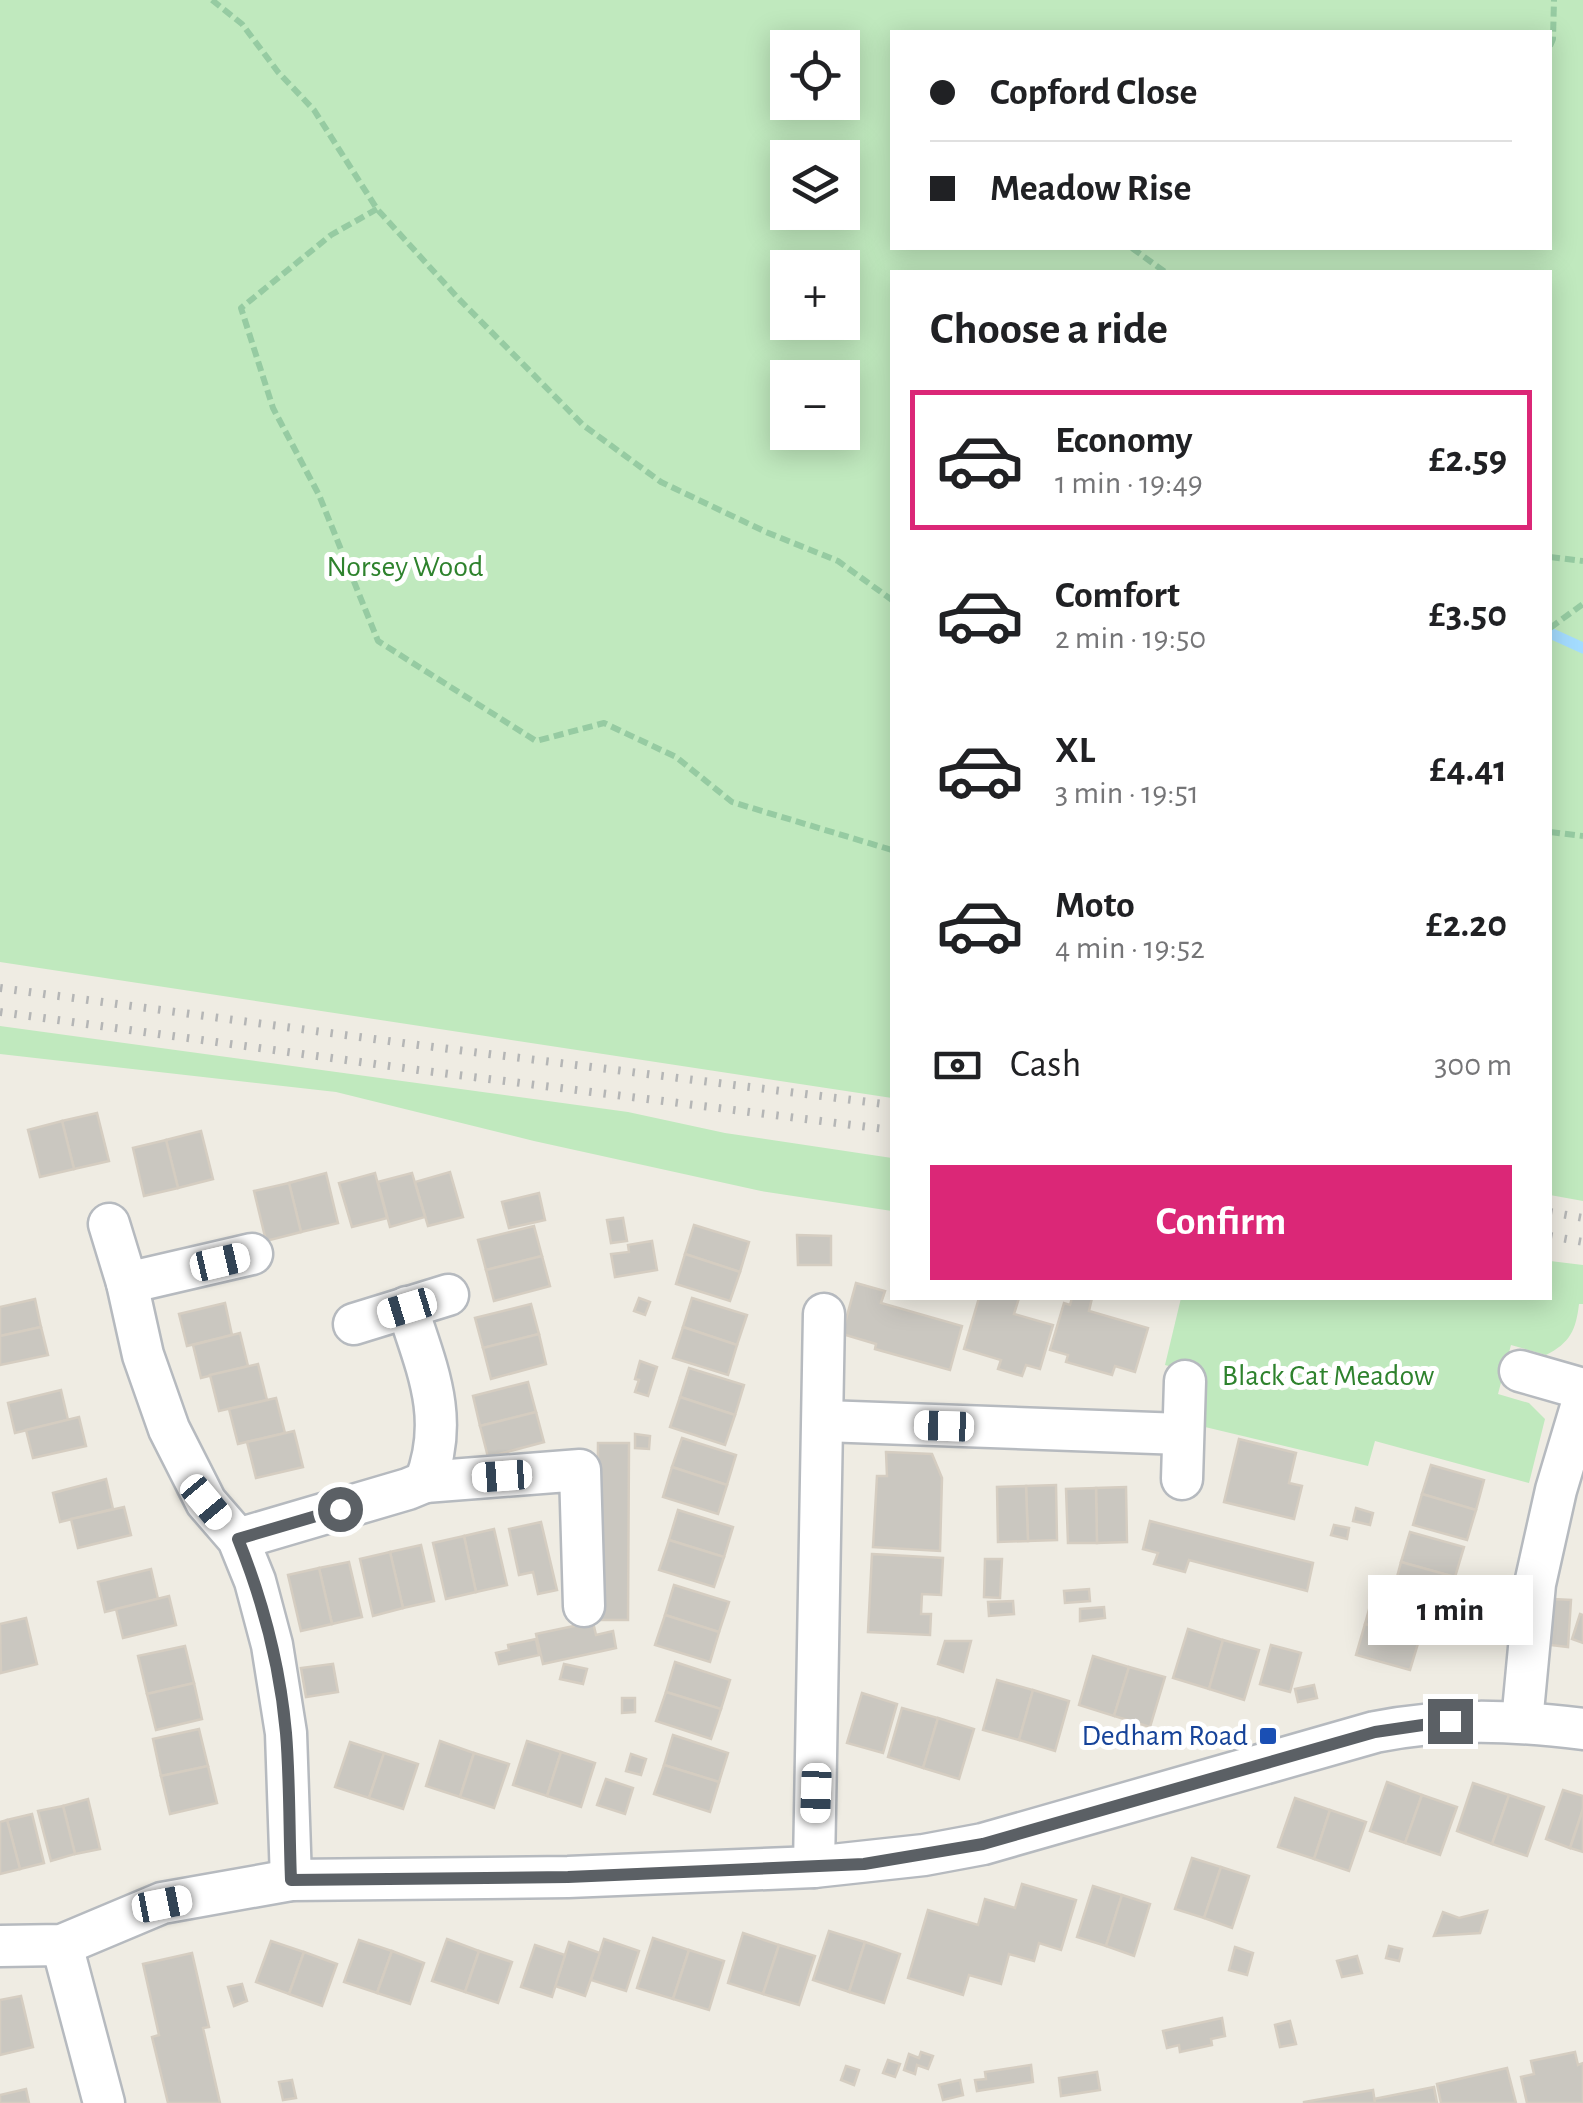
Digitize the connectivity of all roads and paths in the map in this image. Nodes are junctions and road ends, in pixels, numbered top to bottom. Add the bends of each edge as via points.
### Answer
1 (212, 0) edge
2 (1554, 0) edge
3 (1552, 41) edge
4 (377, 209) junction
5 (1135, 250) edge
6 (1162, 270) edge
7 (1552, 557) edge
8 (1583, 561) edge
9 (890, 599) edge
10 (1583, 604) edge
11 (1552, 626) edge
12 (1552, 832) edge
13 (1583, 836) edge
14 (890, 849) edge
15 (108, 1224) dead end
16 (252, 1254) dead end
17 (126, 1283) junction
18 (448, 1295) dead end
19 (407, 1308) junction
20 (824, 1314) dead end
21 (354, 1324) dead end
22 (1520, 1371) dead end
23 (1185, 1381) dead end
24 (1583, 1389) edge
25 (1583, 1400) edge
26 (824, 1422) junction
27 (1182, 1434) junction
28 (1182, 1479) dead end
29 (424, 1482) junction
30 (238, 1539) junction
31 (584, 1606) dead end
32 (1522, 1722) junction
33 (1583, 1729) edge
34 (814, 1867) junction
35 (291, 1880) junction
36 (62, 1945) junction
37 (0, 1946) edge
38 (104, 2103) edge

1 - 4 path via 242,24 314,110
2 - 3 path
4 - 9 path via 584,425 661,482 838,561
4 - 14 path via 331,235 240,308 273,408 319,495 378,641 536,741 604,723 676,757 732,802
5 - 6 path
7 - 8 path
10 - 11 path
12 - 13 path
15 - 17 street
16 - 17 street
17 - 30 street via 169,1429 206,1502
18 - 19 street
19 - 21 street
19 - 29 street via 438,1428
20 - 26 street
22 - 24 street
23 - 27 street
25 - 32 street via 1534,1584
26 - 27 street
26 - 34 street
27 - 28 street
29 - 30 street
29 - 31 street via 580,1470
30 - 35 street via 272,1645 286,1732
32 - 33 street
32 - 34 street via 1425,1722 1375,1732 983,1844
34 - 35 street
35 - 36 street via 162,1904
36 - 37 street
36 - 38 street

